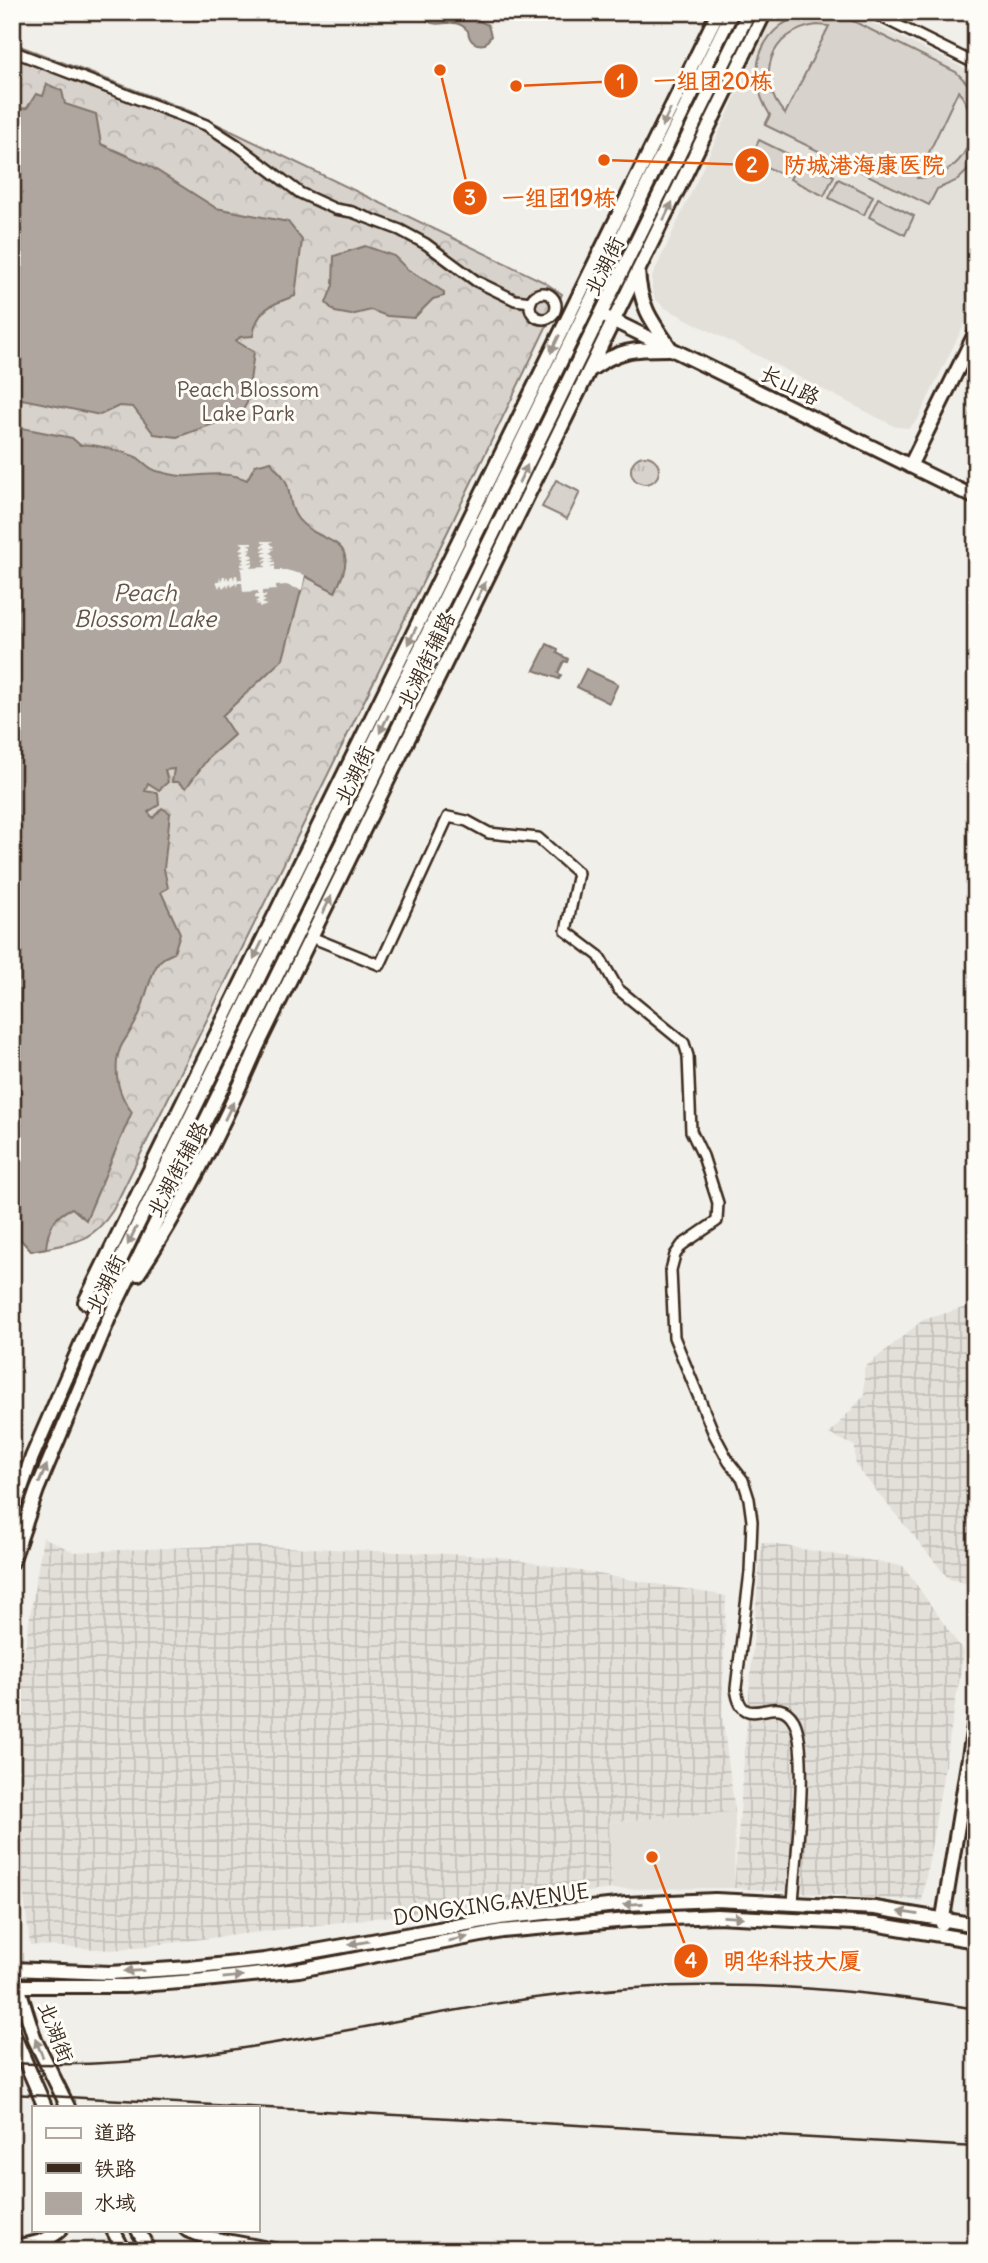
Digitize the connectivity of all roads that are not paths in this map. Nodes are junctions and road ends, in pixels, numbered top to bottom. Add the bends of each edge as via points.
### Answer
1 (718, 12) edge
2 (733, 12) edge
3 (765, 12) edge
4 (871, 12) edge
5 (750, 21) edge
6 (12, 51) edge
7 (976, 64) edge
8 (642, 233) junction
9 (637, 272) junction
10 (531, 302) junction
11 (556, 308) junction
12 (573, 308) junction
13 (586, 311) junction
14 (608, 318) junction
15 (976, 332) edge
16 (672, 349) junction
17 (589, 370) junction
18 (910, 466) junction
19 (976, 498) edge
20 (510, 517) junction
21 (349, 845) junction
22 (311, 937) junction
23 (283, 980) junction
24 (85, 1302) dead end
25 (12, 1514) edge
26 (12, 1562) edge
27 (976, 1716) edge
28 (793, 1904) junction
29 (943, 1919) junction
30 (976, 1925) edge
31 (941, 1935) junction
32 (976, 1941) edge
33 (12, 1969) edge
34 (15, 1986) edge
35 (12, 2031) edge
36 (45, 2106) edge
37 (68, 2106) edge
38 (58, 2232) edge
39 (114, 2232) edge
40 (139, 2232) edge
41 (192, 2232) edge
42 (12, 2247) edge
43 (124, 2251) edge
44 (149, 2251) edge
45 (279, 2251) edge

1 -> 12 main road, 北湖街辅路
2 - 13 main road, 北湖街
3 - 5 main road
4 - 7 street
5 - 8 main road, 北湖街
9 -> 5 main road
6 - 10 street via 206,125 300,193 400,230 476,281 515,300
8 - 9 main road
8 - 14 main road, 北湖街
9 - 14 main road
9 - 16 main road via 647,315
10 - 11 street via 539,294 548,294
10 - 11 street via 538,318 550,317
11 - 12 street
12 - 13 street
12 -> 24 main road, 北湖街辅路
13 - 14 main road, 长山路
13 -> 25 main road, 北湖街 via 94,1314
14 - 16 main road, 长山路
14 - 17 main road
20 -> 14 main road, 北湖街
15 - 18 main road
16 - 17 main road via 622,352
16 - 18 main road, 长山路
17 - 20 main road
18 - 19 main road, 长山路
21 -> 20 main road, 北湖街
22 -> 21 main road
21 - 23 main road, 北湖街
22 - 23 main road
22 - 28 street via 380,965 448,817 467,821 489,834 538,838 578,873 566,931 599,956 618,989 684,1043 691,1131 718,1203 718,1221 682,1245 675,1255 671,1270 674,1338 714,1434 743,1480 749,1499 750,1572 737,1696 746,1712 775,1708 787,1712 795,1723 802,1757
26 -> 23 main road, 北湖街 via 109,1318
27 - 29 main road
29 -> 28 main road, DONGXING AVENUE via 875,1908
28 -> 33 main road, DONGXING AVENUE via 715,1900 551,1912 265,1960 189,1968 110,1973
29 - 30 main road, DONGXING AVENUE
29 - 31 main road
31 - 32 main road, DONGXING AVENUE
34 -> 31 main road, DONGXING AVENUE via 124,1986 299,1970 502,1931 628,1920 730,1917 874,1924
33 - 34 main road, 北湖街
37 -> 34 main road, 北湖街
35 - 36 main road, 北湖街
38 - 42 main road via 40,2242
39 - 43 main road
40 - 44 main road
41 - 45 main road

